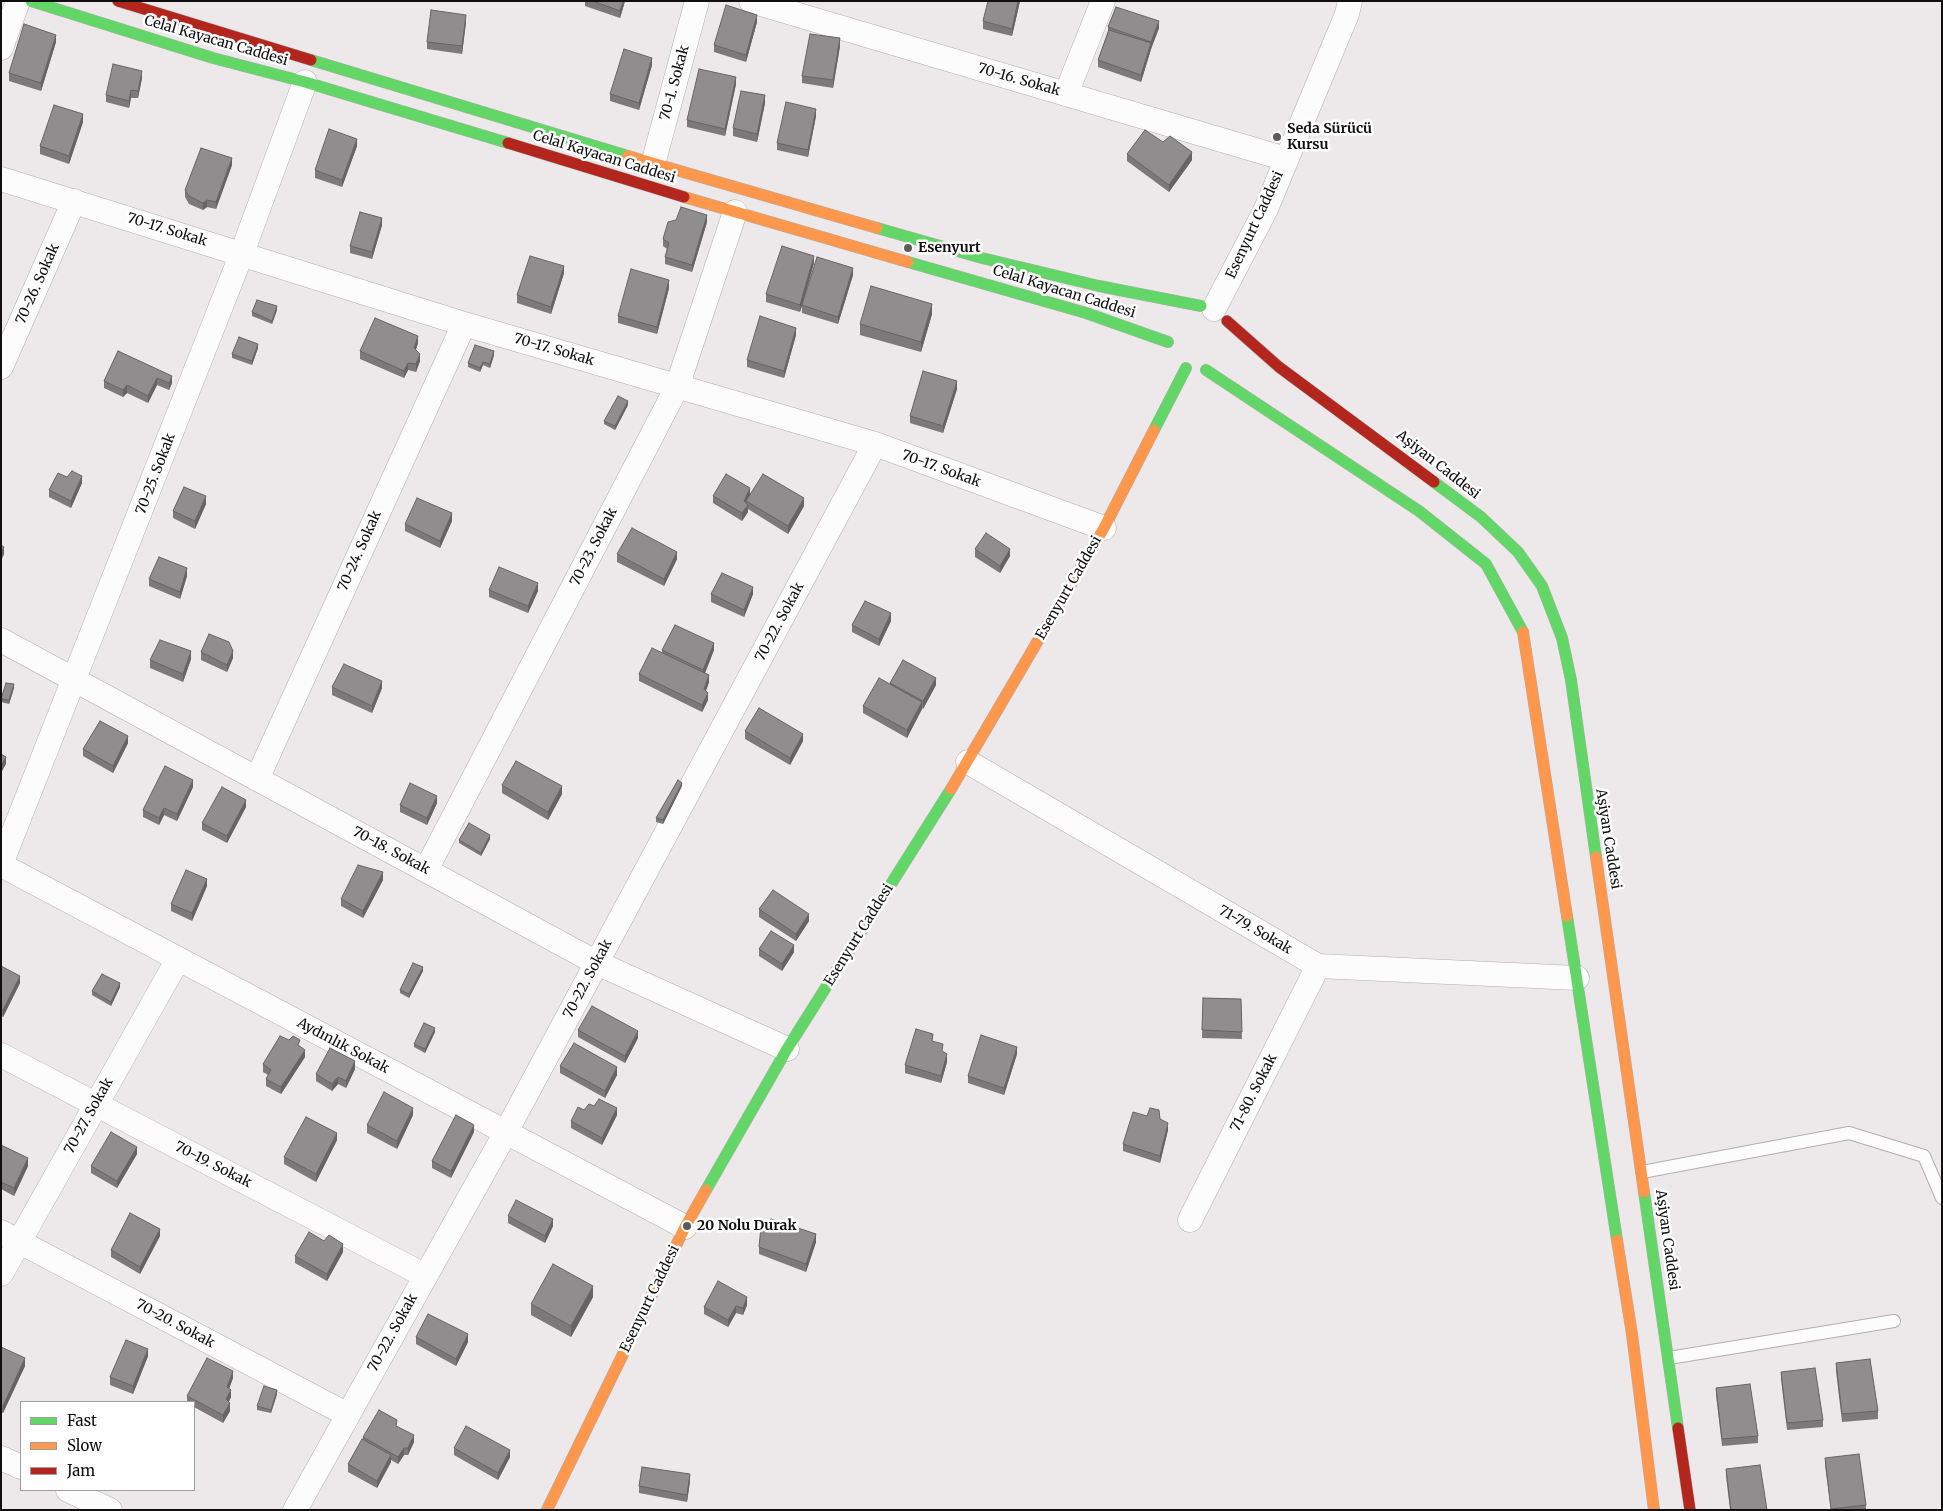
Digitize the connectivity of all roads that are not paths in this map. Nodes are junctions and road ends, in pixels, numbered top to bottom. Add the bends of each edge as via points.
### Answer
1 (18, 1) edge
2 (31, 1) edge
3 (118, 1) edge
4 (696, 1) edge
5 (751, 1) edge
6 (1103, 1) edge
7 (1350, 1) edge
8 (1, 48) edge
9 (305, 82) junction
10 (1066, 94) junction
11 (1286, 158) junction
12 (653, 164) junction
13 (1, 179) edge
14 (74, 201) junction
15 (735, 212) junction
16 (242, 253) junction
17 (1214, 312) junction
18 (1179, 313) dead end
19 (464, 324) junction
20 (1170, 326) dead end
21 (1232, 341) dead end
22 (1220, 363) dead end
23 (1, 367) edge
24 (1206, 370) junction
25 (677, 387) junction
26 (875, 444) junction
27 (1104, 528) junction
28 (1, 640) edge
29 (75, 680) junction
30 (968, 762) junction
31 (257, 779) junction
32 (1, 864) edge
33 (426, 870) junction
34 (178, 958) junction
35 (597, 963) junction
36 (1318, 966) junction
37 (1577, 978) junction
38 (787, 1049) junction
39 (1, 1055) edge
40 (96, 1104) junction
41 (506, 1132) junction
42 (1642, 1172) junction
43 (1942, 1198) edge
44 (1190, 1220) dead end
45 (685, 1227) junction
46 (10, 1237) edge
47 (1, 1274) edge
48 (424, 1275) junction
49 (1894, 1321) dead end
50 (1669, 1358) junction
51 (348, 1415) junction
52 (1, 1458) edge
53 (20, 1468) edge
54 (70, 1491) edge
55 (110, 1510) edge
56 (295, 1510) edge
57 (547, 1510) edge
58 (1654, 1510) edge
59 (1690, 1510) edge

1 - 8 street
2 - 9 street, Celal Kayacan Caddesi via 212,58
3 - 12 street, Celal Kayacan Caddesi
4 - 12 street, 70-1. Sokak
5 - 10 street, 70-16. Sokak
6 - 10 street
7 - 11 street, Esenyurt Caddesi
9 - 15 street, Celal Kayacan Caddesi
9 - 16 street, 70-25. Sokak
10 - 11 street, 70-16. Sokak
11 - 17 street, Esenyurt Caddesi via 1266,209
12 - 17 street, Celal Kayacan Caddesi via 982,258
13 - 14 street, 70-17. Sokak
14 - 16 street, 70-17. Sokak
14 - 23 street, 70-26. Sokak
15 - 20 street, Celal Kayacan Caddesi via 1086,313 1169,346
15 - 25 street, 70-23. Sokak
16 - 19 street, 70-17. Sokak
16 - 29 street, 70-25. Sokak
17 - 18 street via 1193,306
17 - 21 street
17 - 42 street, Aşiyan Caddesi via 1279,367 1481,517 1518,552 1542,586 1562,638 1571,680
19 - 25 street, 70-17. Sokak
19 - 31 street, 70-24. Sokak
22 - 24 street
24 - 27 street, Esenyurt Caddesi via 1183,366
24 - 37 street via 1419,511 1486,564 1522,632
25 - 26 street, 70-17. Sokak
25 - 33 street, 70-23. Sokak
26 - 27 street, 70-17. Sokak
26 - 35 street, 70-22. Sokak
27 - 30 street, Esenyurt Caddesi
28 - 29 street, 70-18. Sokak
29 - 31 street, 70-18. Sokak
29 - 32 street, 70-25. Sokak
30 - 36 street, 71-79. Sokak
30 - 38 street, Esenyurt Caddesi
31 - 33 street, 70-18. Sokak
32 - 34 street, Aydınlık Sokak
33 - 35 street, 70-18. Sokak
34 - 40 street, 70-27. Sokak
34 - 41 street, Aydınlık Sokak
35 - 38 street, 70-18. Sokak
35 - 41 street, 70-22. Sokak
36 - 37 street, 71-79. Sokak
36 - 44 street, 71-80. Sokak
37 - 58 street via 1632,1334
38 - 45 street, Esenyurt Caddesi
39 - 40 street, 70-19. Sokak
40 - 46 street, 70-27. Sokak
40 - 48 street, 70-19. Sokak
41 - 45 street, Aydınlık Sokak
41 - 48 street, 70-22. Sokak
42 - 43 lane via 1848,1133 1924,1156
42 - 50 street, Aşiyan Caddesi
45 - 57 street, Esenyurt Caddesi
46 - 47 street, 70-27. Sokak
46 - 51 street, 70-20. Sokak
48 - 51 street, 70-22. Sokak
49 - 50 lane
50 - 59 street, Aşiyan Caddesi
51 - 56 street, 70-22. Sokak
52 - 53 street
54 - 55 street

